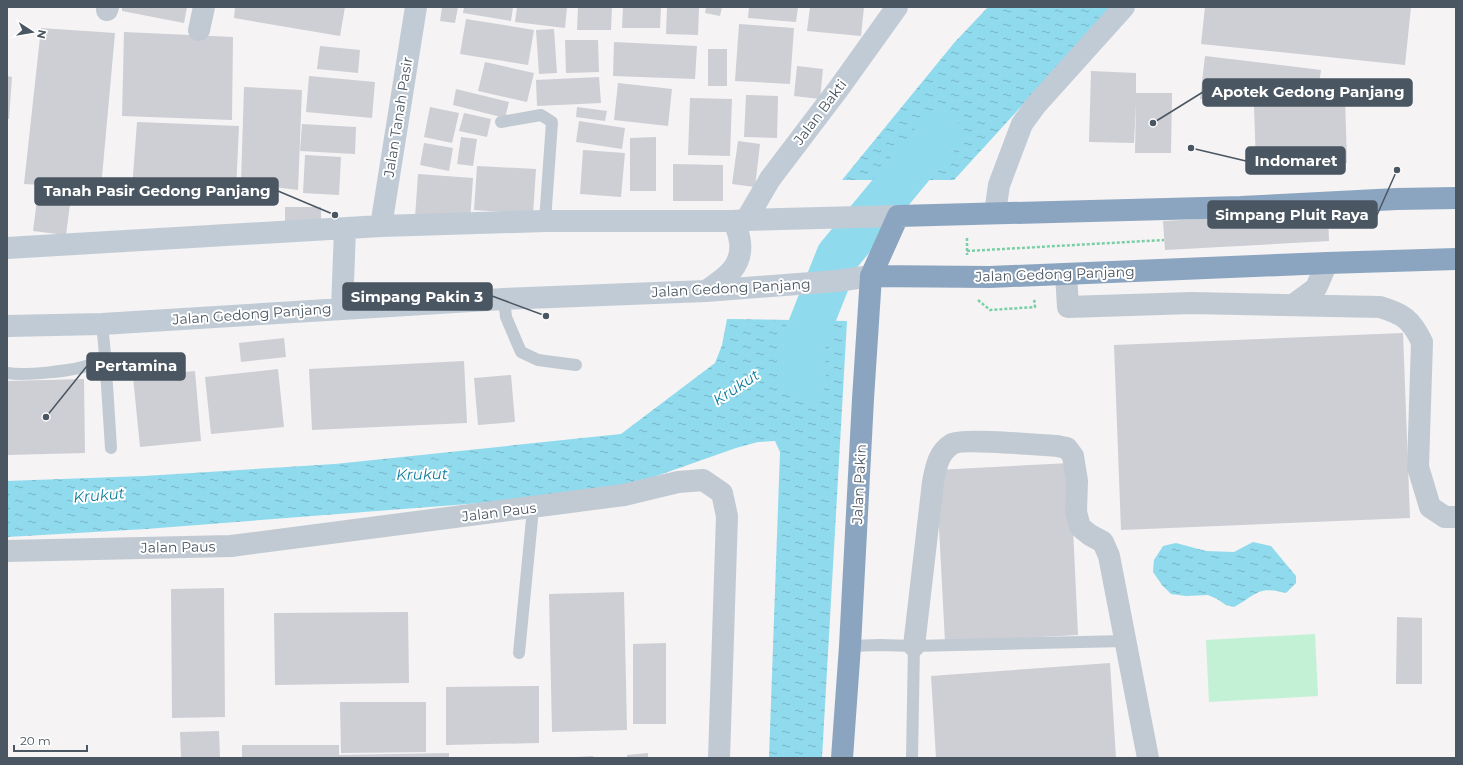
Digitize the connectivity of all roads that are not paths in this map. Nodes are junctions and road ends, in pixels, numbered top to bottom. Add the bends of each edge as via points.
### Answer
1 (204, 7) edge
2 (416, 7) edge
3 (897, 7) edge
4 (1124, 7) edge
5 (199, 30) dead end
6 (501, 122) dead end
7 (1456, 198) edge
8 (995, 213) junction
9 (891, 216) junction
10 (739, 220) junction
11 (545, 221) junction
12 (381, 226) junction
13 (345, 229) junction
14 (7, 248) edge
15 (1327, 263) junction
16 (1450, 264) edge
17 (1066, 274) junction
18 (871, 276) junction
19 (706, 291) junction
20 (504, 299) junction
21 (1293, 305) junction
22 (342, 309) junction
23 (102, 324) junction
24 (7, 326) edge
25 (105, 354) junction
26 (576, 365) dead end
27 (7, 373) edge
28 (111, 448) dead end
29 (530, 508) junction
30 (1456, 517) edge
31 (7, 551) edge
32 (1125, 641) junction
33 (850, 646) junction
34 (914, 646) junction
35 (519, 653) dead end
36 (719, 758) edge
37 (842, 758) edge
38 (912, 758) edge
39 (1148, 758) edge

1 - 5 street
2 - 12 main road, Jalan Tanah Pasir
3 - 10 main road, Jalan Bakti
4 - 8 main road via 1035,106 1022,124 999,185
6 - 11 lane via 541,115 552,122
7 - 8 highway
8 - 9 highway
9 - 10 main road
9 - 18 highway, Jalan Pakin
10 - 11 main road
10 - 19 main road via 742,253 737,264 725,278
11 - 12 main road
12 - 13 main road
13 - 14 main road
13 - 22 main road
15 - 16 highway, Jalan Gedong Panjang
15 - 17 highway, Jalan Gedong Panjang
15 - 21 street via 1316,288
17 - 18 highway, Jalan Gedong Panjang via 990,277
17 - 21 street via 1068,307 1192,303
18 - 19 main road, Jalan Gedong Panjang
18 - 33 highway, Jalan Pakin
19 - 20 main road, Jalan Gedong Panjang
20 - 22 main road, Jalan Gedong Panjang
20 - 26 lane via 506,318 521,352 538,360
21 - 30 street via 1380,307 1397,312 1415,328 1422,342 1418,467 1430,507 1445,517
22 - 23 main road, Jalan Gedong Panjang
23 - 24 main road, Jalan Gedong Panjang
23 - 25 lane
25 - 27 lane via 92,364 76,369
25 - 28 lane
29 - 31 street, Jalan Paus via 231,546
29 - 35 lane via 532,519
29 - 36 street, Jalan Paus via 624,495 678,482 703,480 722,493 727,516
32 - 34 lane
32 - 34 street via 1110,556 1102,542 1080,527 1076,512 1077,481 1073,456 1066,448 1057,446 971,442 952,444 939,456 933,482
32 - 39 street
33 - 34 lane
33 - 37 highway, Jalan Pakin
34 - 38 lane

